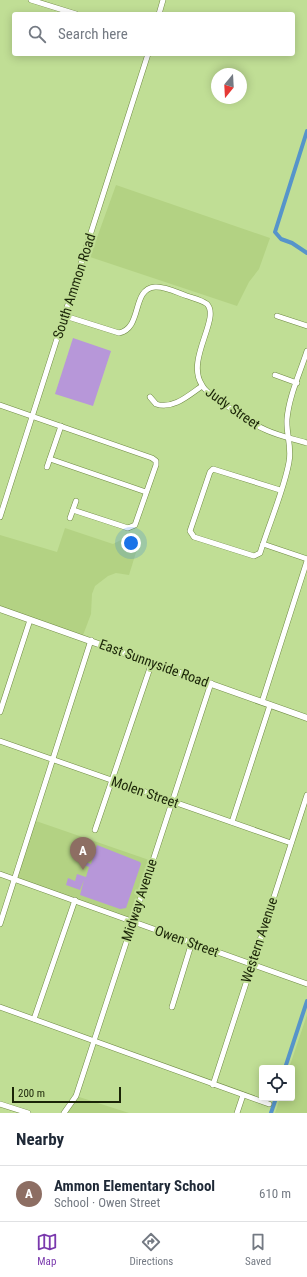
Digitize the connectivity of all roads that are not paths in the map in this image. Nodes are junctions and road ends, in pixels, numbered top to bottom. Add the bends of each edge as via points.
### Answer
1 (32, 0) edge
2 (163, 0) edge
3 (70, 12) edge
4 (160, 12) edge
5 (147, 56) edge
6 (65, 316) junction
7 (277, 316) dead end
8 (307, 326) edge
9 (307, 351) edge
10 (274, 375) dead end
11 (297, 383) junction
12 (202, 386) junction
13 (150, 397) dead end
14 (0, 405) edge
15 (33, 416) junction
16 (61, 426) junction
17 (288, 437) junction
18 (307, 443) edge
19 (50, 459) junction
20 (47, 467) dead end
21 (280, 490) junction
22 (146, 492) junction
23 (76, 501) dead end
24 (73, 510) junction
25 (0, 517) edge
26 (70, 518) dead end
27 (263, 544) junction
28 (307, 560) edge
29 (0, 609) edge
30 (30, 620) junction
31 (91, 640) junction
32 (152, 662) junction
33 (211, 683) junction
34 (262, 702) junction
35 (270, 705) junction
36 (0, 712) edge
37 (307, 718) edge
38 (0, 741) edge
39 (54, 760) junction
40 (112, 780) junction
41 (307, 795) edge
42 (172, 801) junction
43 (232, 822) junction
44 (95, 830) dead end
45 (291, 843) junction
46 (0, 874) edge
47 (15, 879) junction
48 (75, 900) junction
49 (133, 921) junction
50 (0, 924) edge
51 (192, 942) junction
52 (252, 964) junction
53 (307, 984) edge
54 (172, 1007) dead end
55 (0, 1008) edge
56 (34, 1019) junction
57 (93, 1040) junction
58 (213, 1084) junction
59 (243, 1095) junction
60 (0, 1104) edge
61 (270, 1104) dead end
62 (28, 1113) edge
63 (64, 1113) edge
64 (237, 1113) edge

1 - 3 street
2 - 4 street
5 - 6 street, South Ammon Road
6 - 12 street, Judy Street via 119,333 130,327 143,294 151,288 161,287 203,302 208,306 211,316 197,360
6 - 15 street, South Ammon Road
7 - 8 street
9 - 11 street
10 - 11 street
11 - 17 street via 287,419
12 - 13 street via 182,400 168,405 156,404
12 - 17 street, Judy Street via 245,419 267,431
14 - 15 street
15 - 16 street
15 - 25 street, South Ammon Road
16 - 19 street
16 - 22 street via 156,461
17 - 18 street, Judy Street
17 - 21 street via 290,461
19 - 20 street
19 - 22 street
21 - 27 street
21 - 27 street via 213,469 190,530 194,537 254,556 258,556
22 - 24 street via 132,528
23 - 24 street
24 - 26 street
27 - 28 street
28 - 34 street
29 - 30 main road, East Sunnyside Road
30 - 31 main road, East Sunnyside Road
30 - 36 street
31 - 32 main road, East Sunnyside Road
31 - 39 street
32 - 33 main road, East Sunnyside Road
32 - 40 street
33 - 34 main road, East Sunnyside Road
33 - 42 street, Midway Avenue
34 - 35 main road, East Sunnyside Road
35 - 37 main road, East Sunnyside Road
35 - 43 street
38 - 39 street, Molen Street
39 - 40 street, Molen Street
39 - 47 street
40 - 42 street, Molen Street
40 - 44 street
41 - 45 street, Western Avenue
42 - 43 street, Molen Street
42 - 49 street, Midway Avenue
43 - 45 street, Molen Street
45 - 52 street, Western Avenue
46 - 47 street, Owen Street
47 - 48 street, Owen Street
47 - 50 street
48 - 49 street, Owen Street
48 - 56 street
49 - 51 street, Owen Street
49 - 57 street, Midway Avenue
51 - 52 street, Owen Street
51 - 54 street
52 - 53 street, Owen Street
52 - 58 street, Western Avenue
55 - 56 street
56 - 57 street
57 - 58 street
57 - 63 street, Midway Avenue via 76,1096
58 - 59 street
59 - 61 street
59 - 64 street
60 - 62 street

